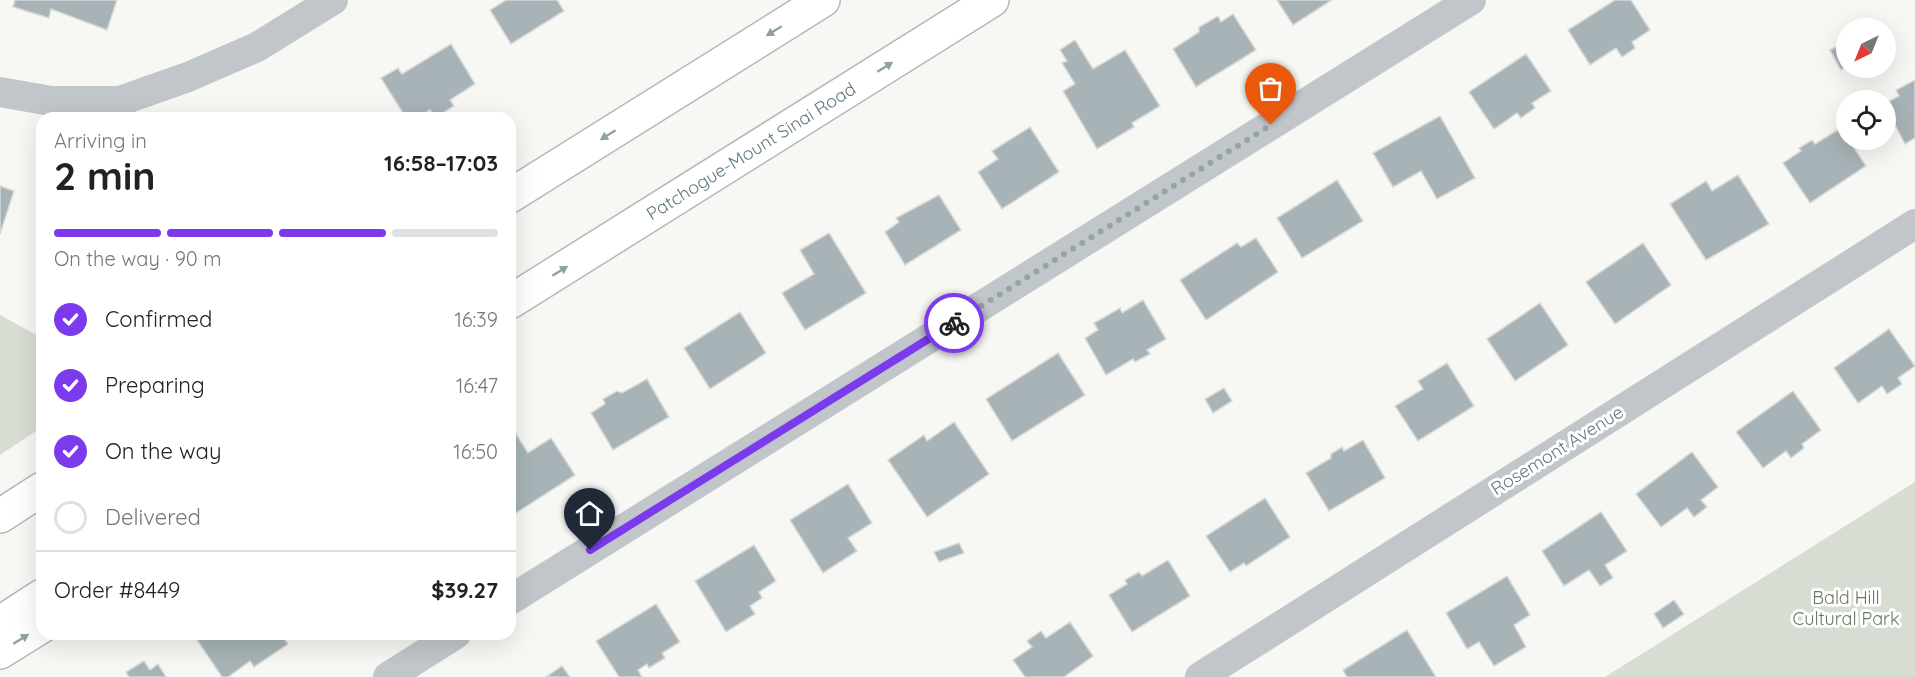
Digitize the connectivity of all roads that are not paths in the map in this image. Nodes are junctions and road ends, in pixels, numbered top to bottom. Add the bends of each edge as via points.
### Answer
1 (333, 0) edge
2 (823, 0) edge
3 (992, 0) edge
4 (1471, 0) edge
5 (0, 92) edge
6 (516, 192) edge
7 (1915, 224) edge
8 (516, 298) edge
9 (36, 486) edge
10 (36, 493) edge
11 (0, 503) edge
12 (0, 516) edge
13 (516, 596) edge
14 (36, 600) edge
15 (0, 623) edge
16 (36, 630) edge
17 (447, 640) edge
18 (0, 652) edge
19 (388, 677) edge
20 (1200, 677) edge

1 - 5 street via 257,47 120,101 51,101
2 -> 6 highway
8 -> 3 highway, Patchogue-Mount Sinai Road
4 - 13 street
7 - 20 street, Rosemont Avenue
9 - 11 highway
10 - 12 highway
14 - 15 highway
18 -> 16 highway
17 - 19 street

